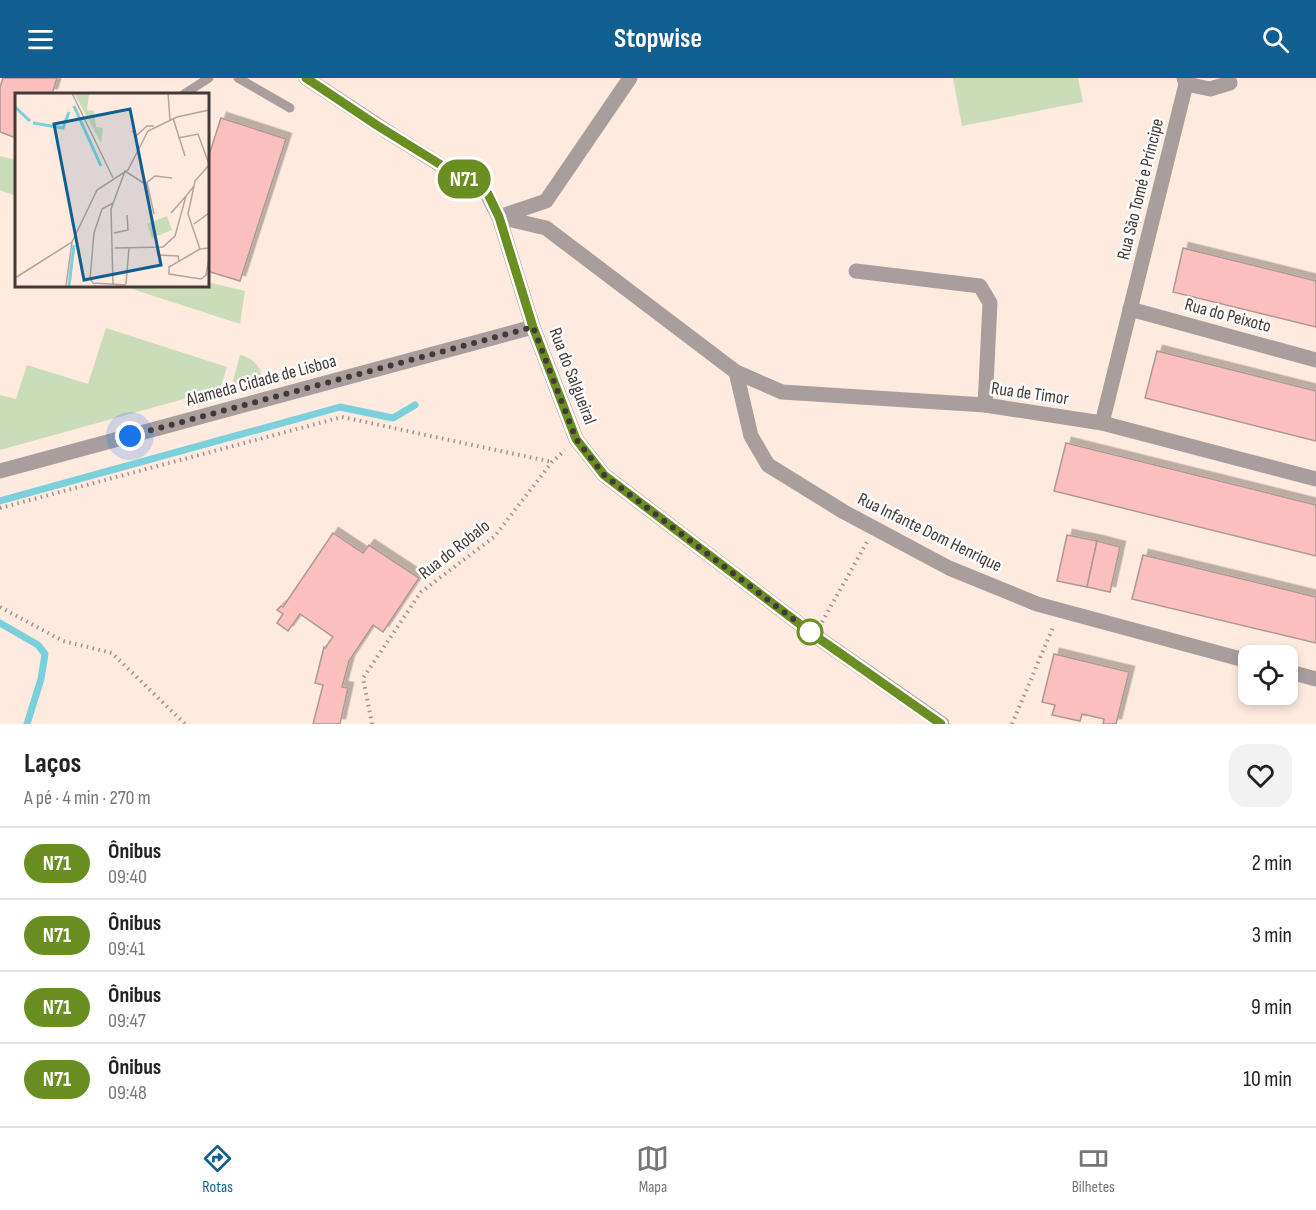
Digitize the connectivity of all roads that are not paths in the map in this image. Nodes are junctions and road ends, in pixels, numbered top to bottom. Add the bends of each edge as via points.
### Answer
1 (210, 78) edge
2 (238, 78) edge
3 (306, 78) edge
4 (630, 78) edge
5 (1185, 81) edge
6 (1230, 82) dead end
7 (186, 93) edge
8 (290, 108) dead end
9 (499, 217) junction
10 (855, 271) dead end
11 (1130, 309) junction
12 (533, 327) junction
13 (1316, 360) edge
14 (736, 372) junction
15 (985, 405) junction
16 (1102, 423) junction
17 (0, 471) edge
18 (1316, 478) edge
19 (1238, 658) edge
20 (1298, 674) edge
21 (1316, 679) edge
22 (942, 724) edge

1 - 7 lane
2 - 8 lane
3 - 9 street, Rua do Salgueiral via 488,194
4 - 9 street via 546,201
5 - 6 street via 1210,89
5 - 11 street, Rua São Tomé e Príncipe
9 - 12 street, Rua do Salgueiral
9 - 14 street, Rua de Timor via 546,228
10 - 15 street via 980,286 990,303
11 - 13 street, Rua do Peixoto
11 - 16 street, Rua São Tomé e Príncipe
12 - 17 street, Alameda Cidade de Lisboa
12 - 22 street, Rua do Salgueiral via 576,439 604,475 814,635
14 - 15 street, Rua de Timor via 782,392
14 - 19 street, Rua Infante Dom Henrique via 751,436 768,465 844,512 949,568 1037,604
15 - 16 street, Rua de Timor
16 - 18 street, Rua de Timor
20 - 21 street

